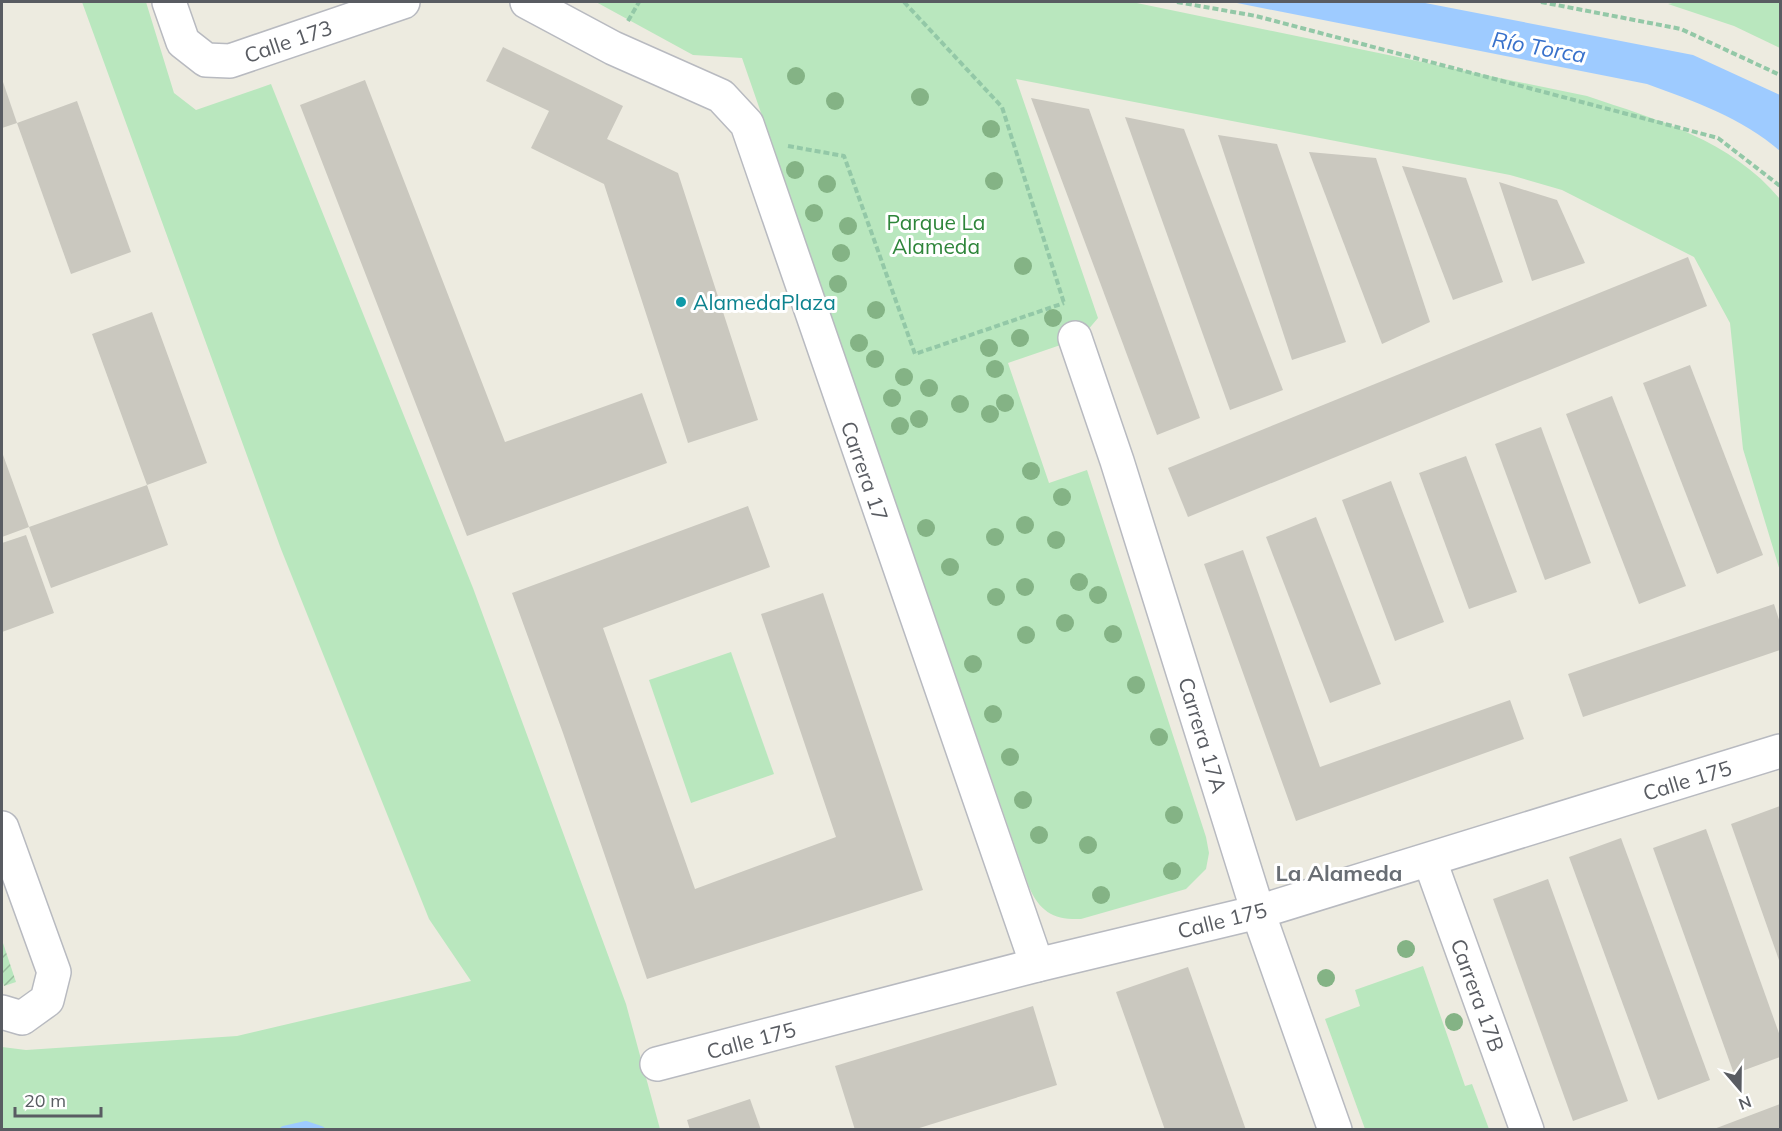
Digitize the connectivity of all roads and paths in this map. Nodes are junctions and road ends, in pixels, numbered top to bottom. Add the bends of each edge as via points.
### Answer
1 (169, 2) edge
2 (403, 2) edge
3 (527, 2) edge
4 (904, 2) edge
5 (1177, 2) edge
6 (1541, 2) edge
7 (1780, 75) edge
8 (753, 139) junction
9 (1780, 184) edge
10 (1064, 303) junction
11 (1075, 338) joint
12 (1780, 752) edge
13 (2, 828) edge
14 (1430, 861) junction
15 (1258, 912) junction
16 (1037, 965) junction
17 (8, 1015) edge
18 (657, 1064) dead end
19 (1335, 1130) edge
20 (1527, 1130) edge

1 - 2 street, Calle 173 via 183,42 206,60 230,61
3 - 8 street, Carrera 17 via 613,48 721,96 747,124
4 - 10 path via 1002,107
5 - 9 path via 1256,16 1718,138
6 - 7 path via 1681,29
8 - 10 path via 844,156 915,354
8 - 16 street, Carrera 17
10 - 11 path
11 - 15 street, Carrera 17A
12 - 14 street, Calle 175
13 - 17 street via 54,972 48,1000
14 - 15 street, Calle 175
14 - 20 street, Carrera 17B
15 - 16 street, Calle 175
15 - 19 street, Carrera 17A
16 - 18 street, Calle 175

